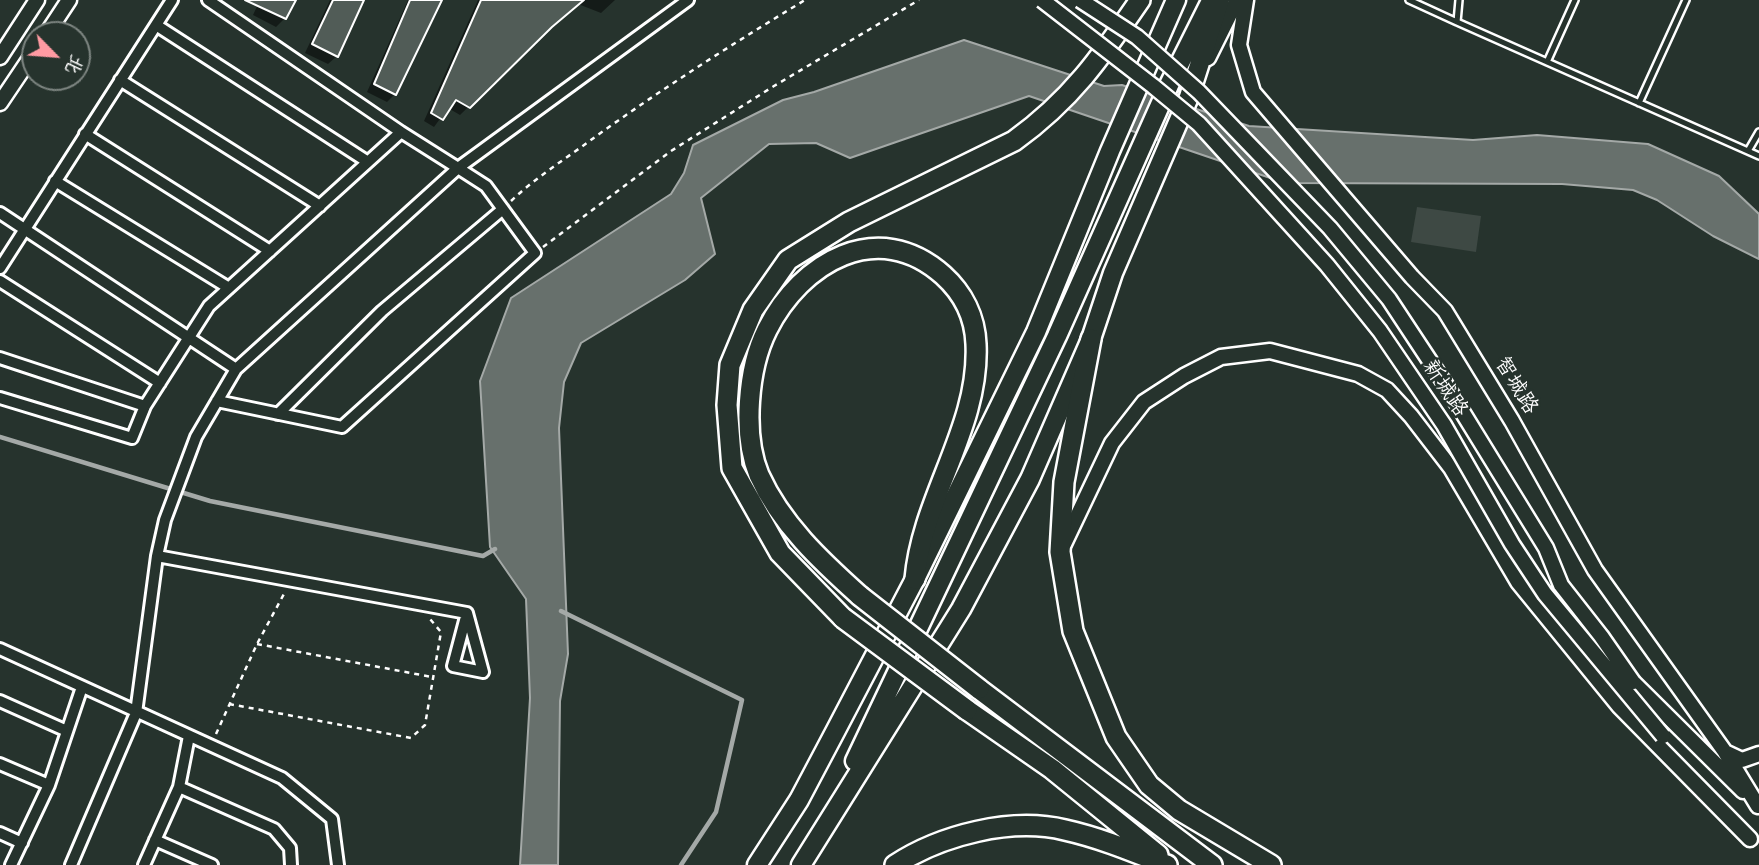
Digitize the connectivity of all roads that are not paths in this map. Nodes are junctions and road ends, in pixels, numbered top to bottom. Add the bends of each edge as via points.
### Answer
1 (37, 0) edge
2 (69, 0) edge
3 (172, 0) edge
4 (208, 0) edge
5 (688, 0) edge
6 (1042, 0) edge
7 (1080, 0) edge
8 (1140, 0) edge
9 (1177, 0) edge
10 (1212, 0) edge
11 (1220, 0) edge
12 (1237, 0) edge
13 (1246, 0) edge
14 (1409, 0) edge
15 (1459, 0) edge
16 (1575, 0) edge
17 (1686, 0) edge
18 (55, 21) edge
19 (1457, 22) junction
20 (156, 25) junction
21 (0, 57) edge
22 (1547, 62) junction
23 (21, 72) edge
24 (120, 80) junction
25 (1189, 97) junction
26 (0, 103) edge
27 (1639, 103) junction
28 (401, 132) junction
29 (1759, 132) edge
30 (85, 134) junction
31 (1748, 151) junction
32 (1759, 156) edge
33 (368, 162) junction
34 (458, 168) junction
35 (55, 181) junction
36 (320, 206) junction
37 (503, 209) junction
38 (0, 213) edge
39 (24, 229) junction
40 (270, 251) junction
41 (0, 268) edge
42 (0, 281) edge
43 (229, 288) junction
44 (188, 337) junction
45 (1091, 339) junction
46 (0, 358) edge
47 (236, 369) junction
48 (160, 383) junction
49 (0, 398) edge
50 (217, 401) junction
51 (145, 406) junction
52 (278, 414) junction
53 (1060, 552) junction
54 (157, 556) junction
55 (915, 579) junction
56 (467, 613) junction
57 (0, 649) edge
58 (82, 687) junction
59 (0, 701) edge
60 (136, 713) junction
61 (67, 731) junction
62 (189, 736) junction
63 (1725, 751) junction
64 (1759, 754) edge
65 (0, 764) edge
66 (49, 785) junction
67 (178, 787) junction
68 (1758, 807) edge
69 (0, 833) edge
70 (1756, 838) edge
71 (155, 840) junction
72 (22, 843) junction
73 (11, 865) edge
74 (71, 865) edge
75 (144, 865) edge
76 (212, 865) edge
77 (291, 865) edge
78 (338, 865) edge
79 (757, 865) edge
80 (799, 865) edge
81 (895, 865) edge
82 (1169, 865) edge
83 (1212, 865) edge
84 (1271, 865) edge

1 - 21 street
2 - 18 street
3 - 20 street
4 - 28 street
5 - 34 street
6 - 70 street, 新城路, bridge via 1199,124 1327,265 1380,331 1444,425 1545,594 1662,736
7 - 68 street, 新城路, bridge via 1137,37 1199,92 1330,228 1384,292 1492,459 1546,548 1562,585 1633,682
8 - 82 highway, bridge via 1092,70 1029,130 849,222 788,260 753,310 730,365 727,405 732,468 780,553 843,618 1052,769
9 - 55 main road via 1036,332
10 - 80 main road via 857,758
11 - 25 main road
12 - 25 street
13 - 63 street, 智城路 via 1239,45 1253,92 1445,311 1595,570
14 - 19 lane
15 - 19 lane
16 - 22 lane
17 - 27 lane
19 - 22 lane
20 - 24 street
20 - 33 street
22 - 27 lane
23 - 26 street
24 - 30 street
24 - 36 street
25 - 45 main road via 1113,273
27 - 31 lane
28 - 33 street
28 - 34 street
29 - 31 lane
30 - 35 street
30 - 40 street
31 - 32 lane
33 - 36 street
34 - 37 street via 486,186
34 - 47 street
35 - 39 street
35 - 43 street
36 - 40 street
37 - 52 street via 383,311
37 - 52 street via 535,253 342,427
38 - 39 street
39 - 41 street
39 - 44 street
40 - 43 street
42 - 48 street
43 - 44 street via 209,306
44 - 47 street
44 - 48 street
45 - 53 highway via 1064,482
45 - 80 main road via 1030,479 961,609
46 - 51 street
47 - 50 street
48 - 51 street
49 - 51 street via 132,438
50 - 52 street
50 - 54 street via 196,437
53 - 70 street via 1112,443 1144,402 1184,376 1221,357 1270,351 1358,373 1387,390 1411,416 1451,468 1518,582 1619,706
53 - 84 highway via 1073,631 1116,737 1149,785 1179,810
54 - 56 street
54 - 60 street
55 - 79 main road via 799,800
55 - 83 highway, bridge via 924,529 975,387 976,342 968,306 955,285 911,254 878,246 848,252 812,273 783,302 766,331 748,398 758,473 781,513 816,556 860,596
56 - 56 street via 453,666 484,672 480,660
57 - 58 street
58 - 60 street
58 - 61 street
59 - 61 street
60 - 62 street
60 - 74 street
61 - 66 street
62 - 67 street
62 - 78 street via 282,778 332,820
63 - 64 street via 1742,760
63 - 68 street, 智城路
65 - 66 street
66 - 72 street
67 - 71 street
67 - 77 street via 274,829 289,848
69 - 72 street
71 - 75 street
71 - 76 street
72 - 73 street
81 - 82 highway via 956,836 1012,826 1062,829

